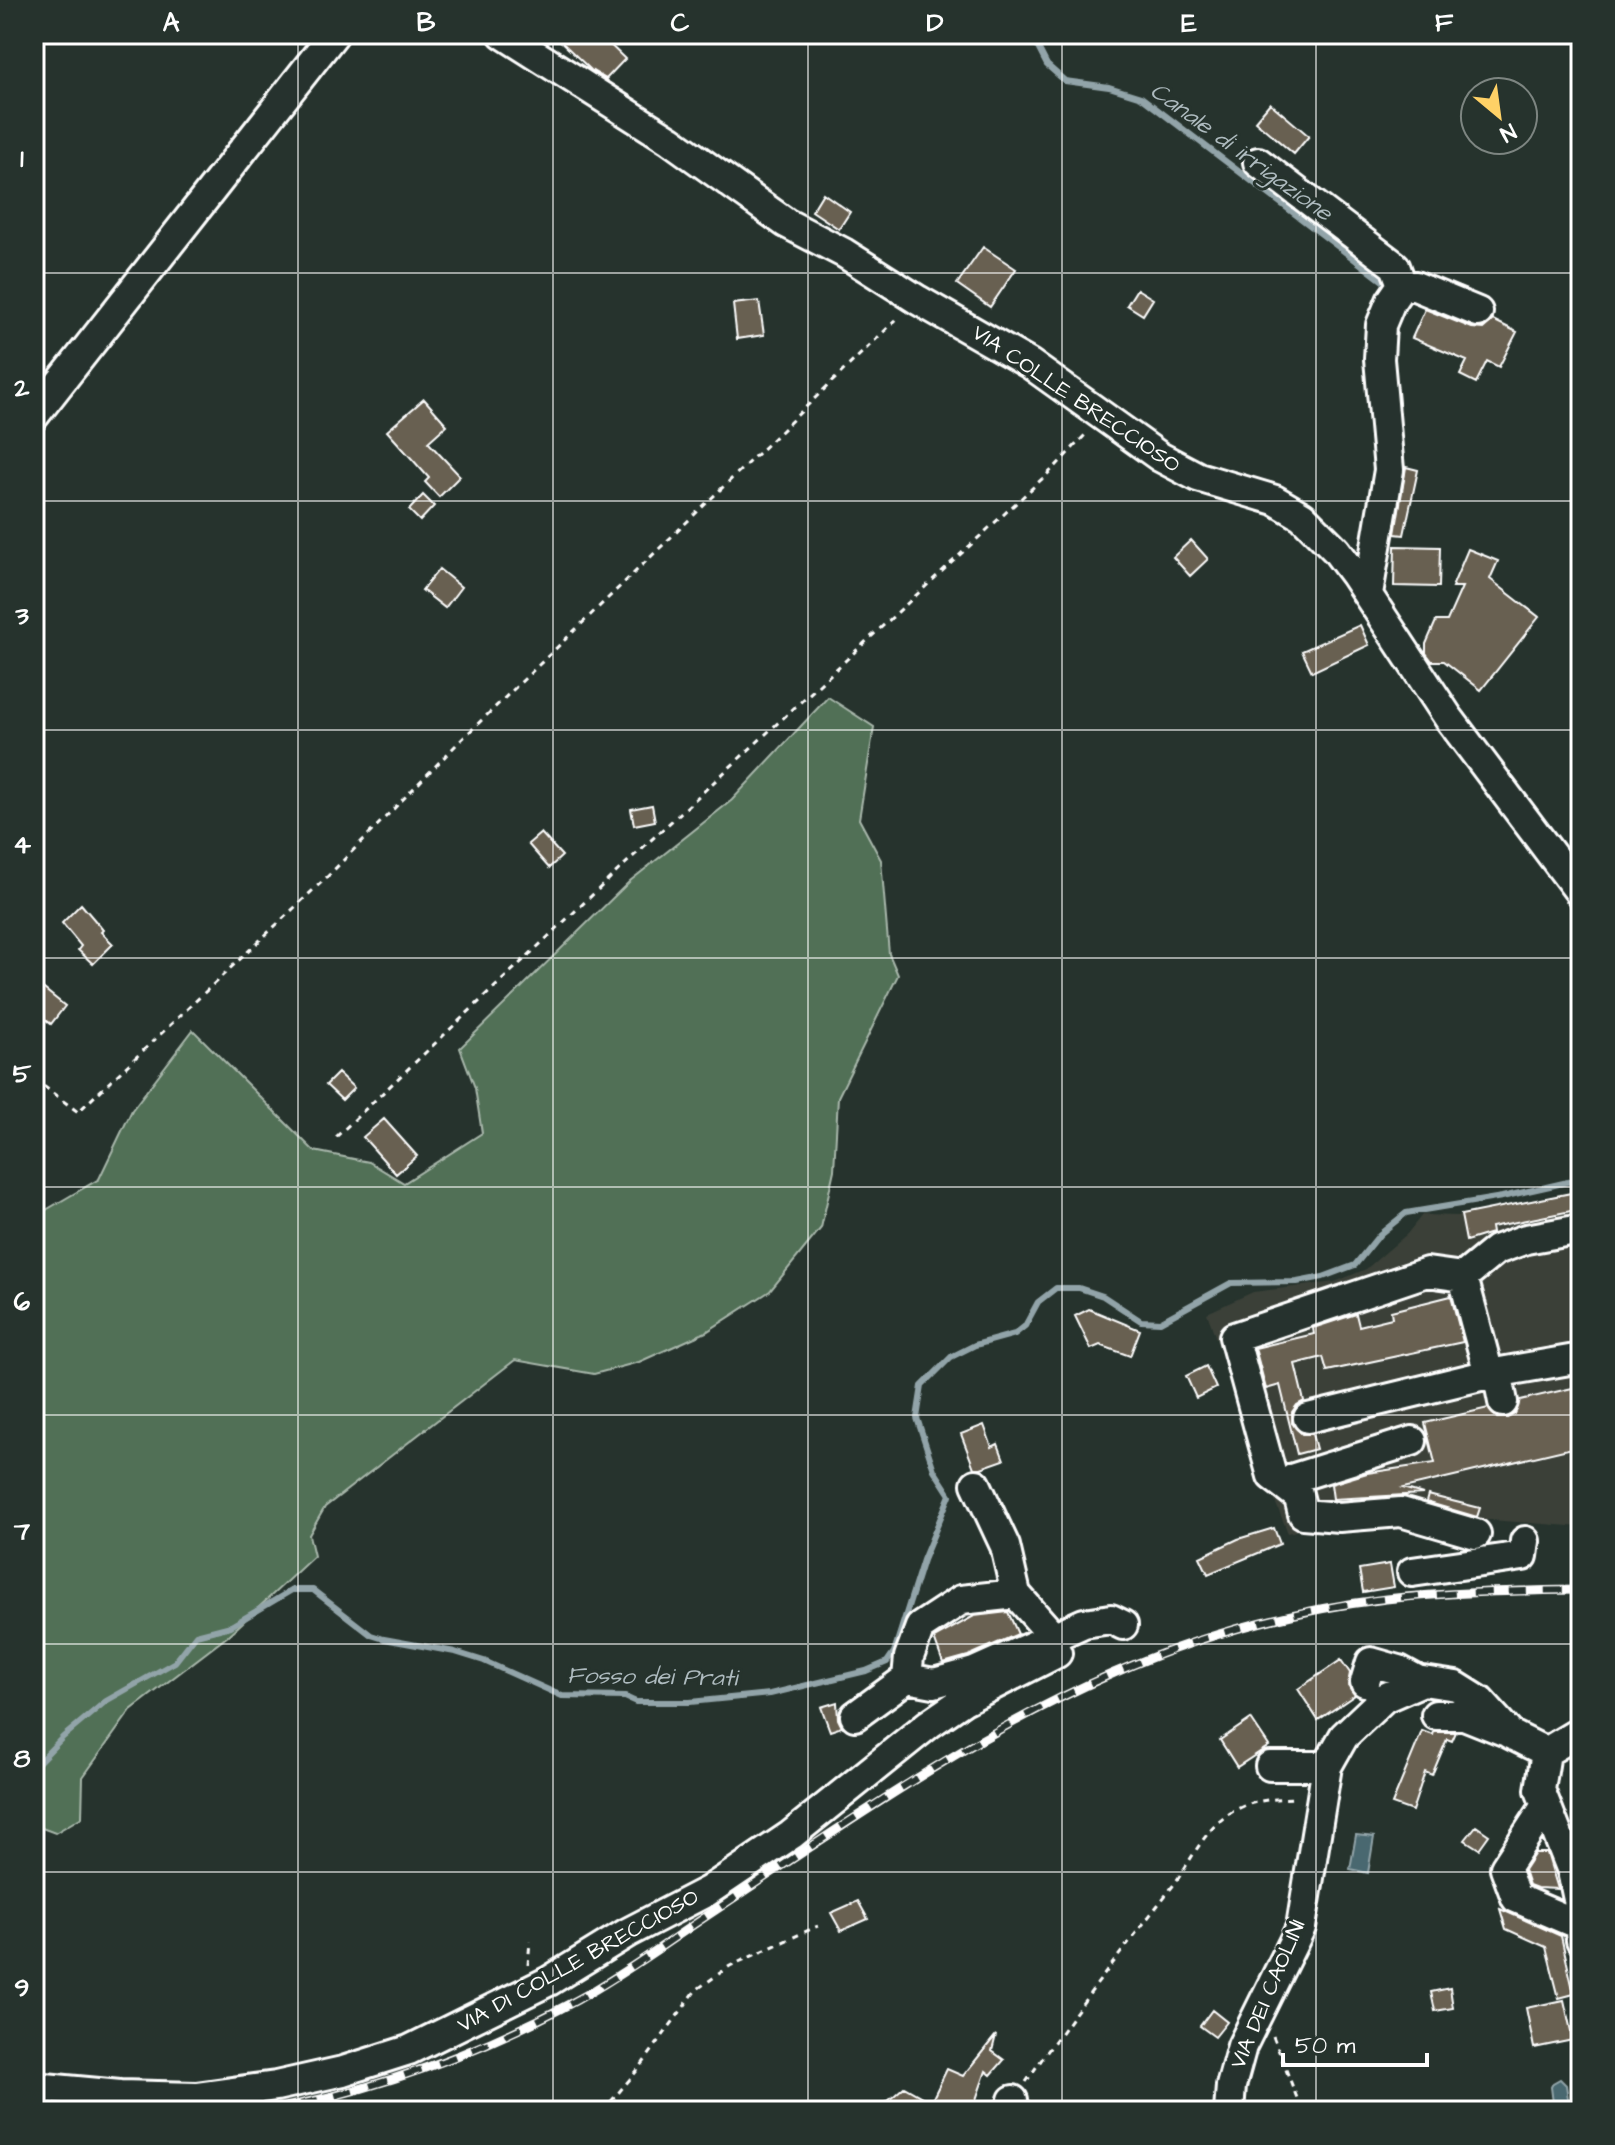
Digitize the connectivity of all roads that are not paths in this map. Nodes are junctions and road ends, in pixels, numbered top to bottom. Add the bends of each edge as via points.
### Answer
1 (334, 34) edge
2 (503, 34) edge
3 (1258, 162) dead end
4 (1402, 285) junction
5 (1478, 312) dead end
6 (34, 416) edge
7 (1368, 594) junction
8 (1581, 894) edge
9 (1581, 1229) edge
10 (1463, 1277) junction
11 (1581, 1358) edge
12 (1493, 1373) junction
13 (1503, 1402) dead end
14 (1259, 1431) junction
15 (1412, 1441) dead end
16 (976, 1484) dead end
17 (1298, 1496) junction
18 (1476, 1534) dead end
19 (1525, 1541) dead end
20 (1412, 1572) dead end
21 (1016, 1594) junction
22 (1123, 1625) dead end
23 (1055, 1644) junction
24 (907, 1678) junction
25 (1365, 1682) dead end
26 (1421, 1682) junction
27 (1436, 1715) dead end
28 (855, 1716) dead end
29 (1581, 1731) edge
30 (1510, 1734) junction
31 (1546, 1752) junction
32 (1270, 1766) dead end
33 (1327, 1766) junction
34 (1545, 1807) junction
35 (1580, 1933) edge
36 (34, 2087) edge
37 (1229, 2111) edge

1 - 6 street
2 - 7 street, VIA COLLE BRECCIOSO via 670,140 786,223 1015,354 1160,457 1184,471 1295,511 1336,550
3 - 4 street via 1395,266
4 - 5 street
4 - 7 street via 1381,325 1389,470
7 - 8 street, VIA COLLE BRECCIOSO via 1465,741
9 - 10 street via 1496,1250
10 - 12 street
10 - 14 street via 1427,1272 1234,1337
11 - 12 street
12 - 13 street
12 - 14 street
14 - 17 street via 1272,1476
15 - 17 street via 1294,1478
16 - 21 street via 1005,1546
17 - 18 street via 1303,1514 1401,1512
19 - 20 street via 1523,1556
21 - 23 street
21 - 24 street via 961,1600 920,1627
22 - 23 street via 1111,1619 1084,1623
23 - 24 street via 934,1683
23 - 36 street, VIA DI COLLE BRECCIOSO via 929,1724 791,1835 708,1891 549,1981 409,2050 276,2086 196,2097
24 - 28 street
25 - 26 street via 1371,1662
26 - 30 street via 1456,1686 1480,1701
26 - 33 street, VIA DEI CAOLINI via 1384,1698 1344,1736
27 - 30 street via 1464,1715
29 - 31 street
30 - 31 street
31 - 34 street via 1540,1790
32 - 33 street
33 - 37 street, VIA DEI CAOLINI via 1301,1927 1242,2046
34 - 35 street via 1572,1871
34 - 35 street via 1505,1868 1516,1898

